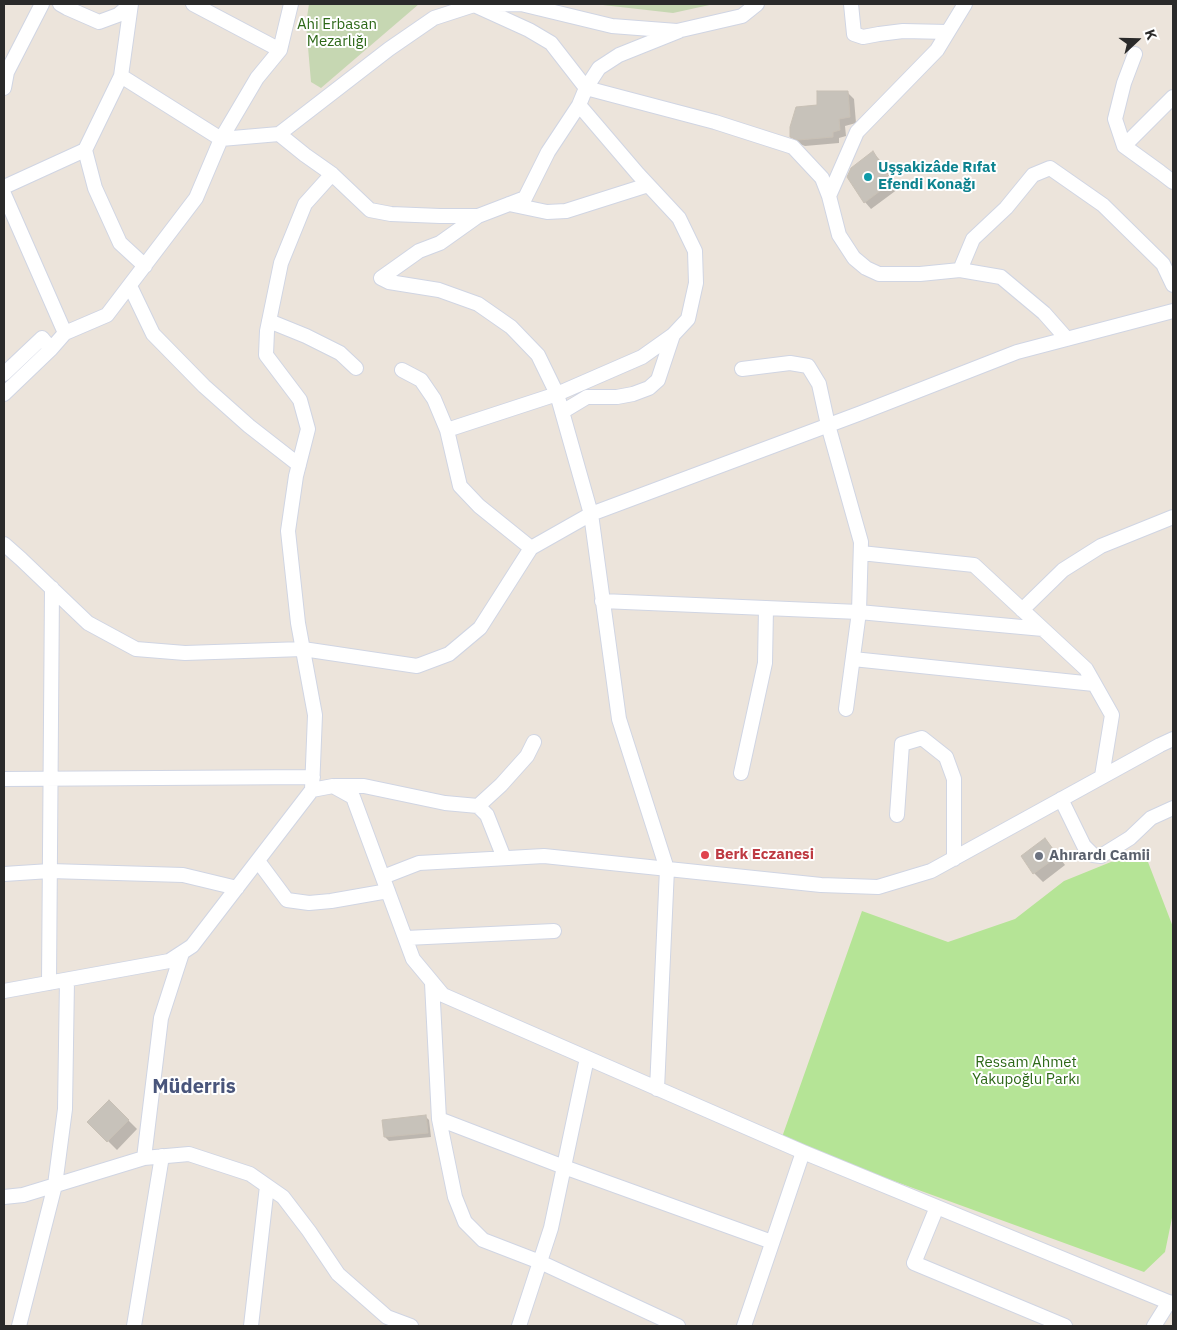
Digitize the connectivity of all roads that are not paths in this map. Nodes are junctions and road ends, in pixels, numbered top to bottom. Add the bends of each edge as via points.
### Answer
1 (42, 4) edge
2 (60, 4) edge
3 (131, 4) edge
4 (193, 4) edge
5 (291, 4) edge
6 (757, 4) edge
7 (851, 4) edge
8 (965, 4) edge
9 (474, 5) junction
10 (679, 31) junction
11 (948, 32) junction
12 (280, 50) junction
13 (1135, 54) dead end
14 (121, 76) junction
15 (4, 88) edge
16 (586, 88) junction
17 (1173, 98) edge
18 (579, 105) junction
19 (279, 134) junction
20 (221, 139) junction
21 (1124, 146) junction
22 (85, 150) junction
23 (332, 174) junction
24 (1173, 182) edge
25 (648, 185) junction
26 (4, 187) edge
27 (4, 194) edge
28 (829, 196) junction
29 (509, 204) junction
30 (478, 216) junction
31 (145, 266) junction
32 (960, 270) junction
33 (1173, 285) edge
34 (130, 286) junction
35 (1173, 311) edge
36 (269, 321) junction
37 (65, 333) junction
38 (673, 335) junction
39 (1067, 339) junction
40 (51, 349) junction
41 (356, 368) dead end
42 (742, 369) dead end
43 (402, 370) dead end
44 (4, 374) edge
45 (4, 394) edge
46 (557, 394) junction
47 (562, 412) junction
48 (828, 425) junction
49 (447, 430) junction
50 (299, 466) junction
51 (591, 514) junction
52 (1173, 517) edge
53 (4, 544) edge
54 (531, 548) junction
55 (861, 553) junction
56 (52, 588) junction
57 (602, 601) junction
58 (766, 608) junction
59 (1022, 610) junction
60 (860, 612) junction
61 (1043, 629) junction
62 (303, 649) junction
63 (853, 659) junction
64 (1094, 684) junction
65 (846, 709) dead end
66 (1173, 739) edge
67 (534, 742) dead end
68 (741, 773) dead end
69 (1102, 776) junction
70 (4, 779) edge
71 (50, 779) junction
72 (312, 784) junction
73 (333, 786) junction
74 (1061, 800) junction
75 (478, 806) junction
76 (1173, 808) edge
77 (897, 815) dead end
78 (504, 858) junction
79 (954, 859) junction
80 (258, 861) junction
81 (667, 868) junction
82 (50, 870) junction
83 (4, 874) edge
84 (382, 877) junction
85 (237, 888) junction
86 (388, 891) junction
87 (554, 930) dead end
88 (406, 938) junction
89 (182, 952) junction
90 (66, 980) junction
91 (49, 983) junction
92 (432, 983) junction
93 (4, 991) edge
94 (587, 1058) junction
95 (657, 1089) junction
96 (440, 1119) junction
97 (802, 1152) junction
98 (162, 1156) junction
99 (144, 1158) junction
100 (564, 1167) junction
101 (54, 1185) junction
102 (267, 1186) junction
103 (4, 1197) edge
104 (936, 1207) junction
105 (772, 1242) junction
106 (540, 1262) junction
107 (1171, 1303) edge
108 (20, 1326) edge
109 (134, 1326) edge
110 (251, 1326) edge
111 (411, 1326) edge
112 (519, 1326) edge
113 (678, 1326) edge
114 (744, 1326) edge
115 (1065, 1326) edge
116 (1154, 1326) edge

1 - 15 street via 7,72
2 - 3 street via 99,22 118,15
3 - 14 street
4 - 12 street
5 - 12 street
6 - 10 street via 742,16
7 - 11 street via 854,34 863,37 904,31
8 - 11 street
9 - 10 street via 521,4 612,26
9 - 16 street via 550,43
9 - 19 street via 434,18
10 - 16 street via 619,55 599,68
11 - 28 street via 937,50 857,132
12 - 20 street via 257,78
13 - 21 street via 1115,119
14 - 20 street
14 - 22 street
16 - 18 street
16 - 28 street via 715,122 793,147 822,178
17 - 21 street
18 - 25 street
18 - 29 street via 548,152 525,198
19 - 20 street
19 - 23 street
20 - 31 street via 196,198
21 - 24 street
22 - 26 street
22 - 31 street via 95,188 120,243
23 - 30 street via 370,210 392,214
23 - 36 street via 305,204 281,263
25 - 29 street via 566,211 547,212
25 - 38 street via 679,218 695,251 696,283 688,318
27 - 37 street
28 - 32 street via 839,235 854,258 866,268 879,274
29 - 30 street
30 - 46 street via 440,243 419,251 380,278 439,290 478,304 511,327 538,355
31 - 34 street
32 - 33 street via 973,239 1006,208 1033,175 1050,168 1103,205 1164,264
32 - 39 street via 1001,278 1044,313
34 - 37 street via 107,315
34 - 50 street via 153,334 204,386
35 - 39 street
36 - 41 street via 340,353
36 - 50 street via 266,355 300,400 308,429
37 - 40 street
38 - 46 street via 642,357
38 - 47 street via 658,380 649,388 617,397 587,397
39 - 48 street via 1017,352
40 - 44 street via 42,338
40 - 45 street
42 - 48 street via 790,363 808,366 819,384
43 - 49 street via 422,380
46 - 47 street
46 - 49 street
47 - 51 street
48 - 51 street
48 - 55 street via 861,542
49 - 54 street via 460,486 479,506
50 - 62 street via 288,531
51 - 54 street
51 - 57 street
52 - 59 street via 1101,546 1063,570
53 - 56 street
54 - 62 street via 480,628 449,654 417,666
55 - 59 street via 974,565
55 - 60 street
56 - 62 street via 88,623 136,649 185,653
56 - 71 street
57 - 58 street
57 - 81 street via 619,719
58 - 60 street
58 - 68 street via 765,663
59 - 61 street
60 - 61 street
60 - 63 street
61 - 64 street via 1086,669
62 - 72 street via 316,715
63 - 64 street
63 - 65 street
64 - 69 street via 1112,715
66 - 69 street
67 - 75 street via 527,756
69 - 74 street
70 - 71 street
71 - 72 street
71 - 82 street
72 - 73 street
72 - 80 street
73 - 75 street via 364,786 445,803
73 - 84 street via 353,798
74 - 76 street via 1084,846 1093,855 1101,856 1130,838 1151,818
74 - 79 street
75 - 78 street via 487,815
77 - 79 street via 902,744 922,738 946,757 954,778
78 - 81 street via 544,856
78 - 84 street via 419,863
79 - 81 street via 931,871 878,887
80 - 85 street
80 - 86 street via 287,900 309,903
81 - 95 street
82 - 83 street
82 - 85 street via 184,875
82 - 91 street
84 - 86 street
85 - 89 street via 192,946
86 - 88 street
87 - 88 street
88 - 92 street via 414,959
89 - 90 street via 169,961
89 - 99 street via 161,1018
90 - 91 street
90 - 101 street via 66,1109
91 - 93 street
92 - 94 street via 443,995
92 - 96 street
94 - 95 street
94 - 100 street
95 - 97 street
96 - 100 street
96 - 106 street via 455,1197 465,1222 484,1240
97 - 104 street
97 - 105 street
98 - 99 street
98 - 102 street via 189,1154 250,1174
98 - 109 street
99 - 101 street
100 - 105 street
100 - 106 street
101 - 103 street
101 - 108 street
102 - 110 street
102 - 111 street via 283,1197 338,1274 387,1317
104 - 107 street
104 - 115 street via 914,1263
105 - 114 street
106 - 112 street
106 - 113 street
107 - 116 street

